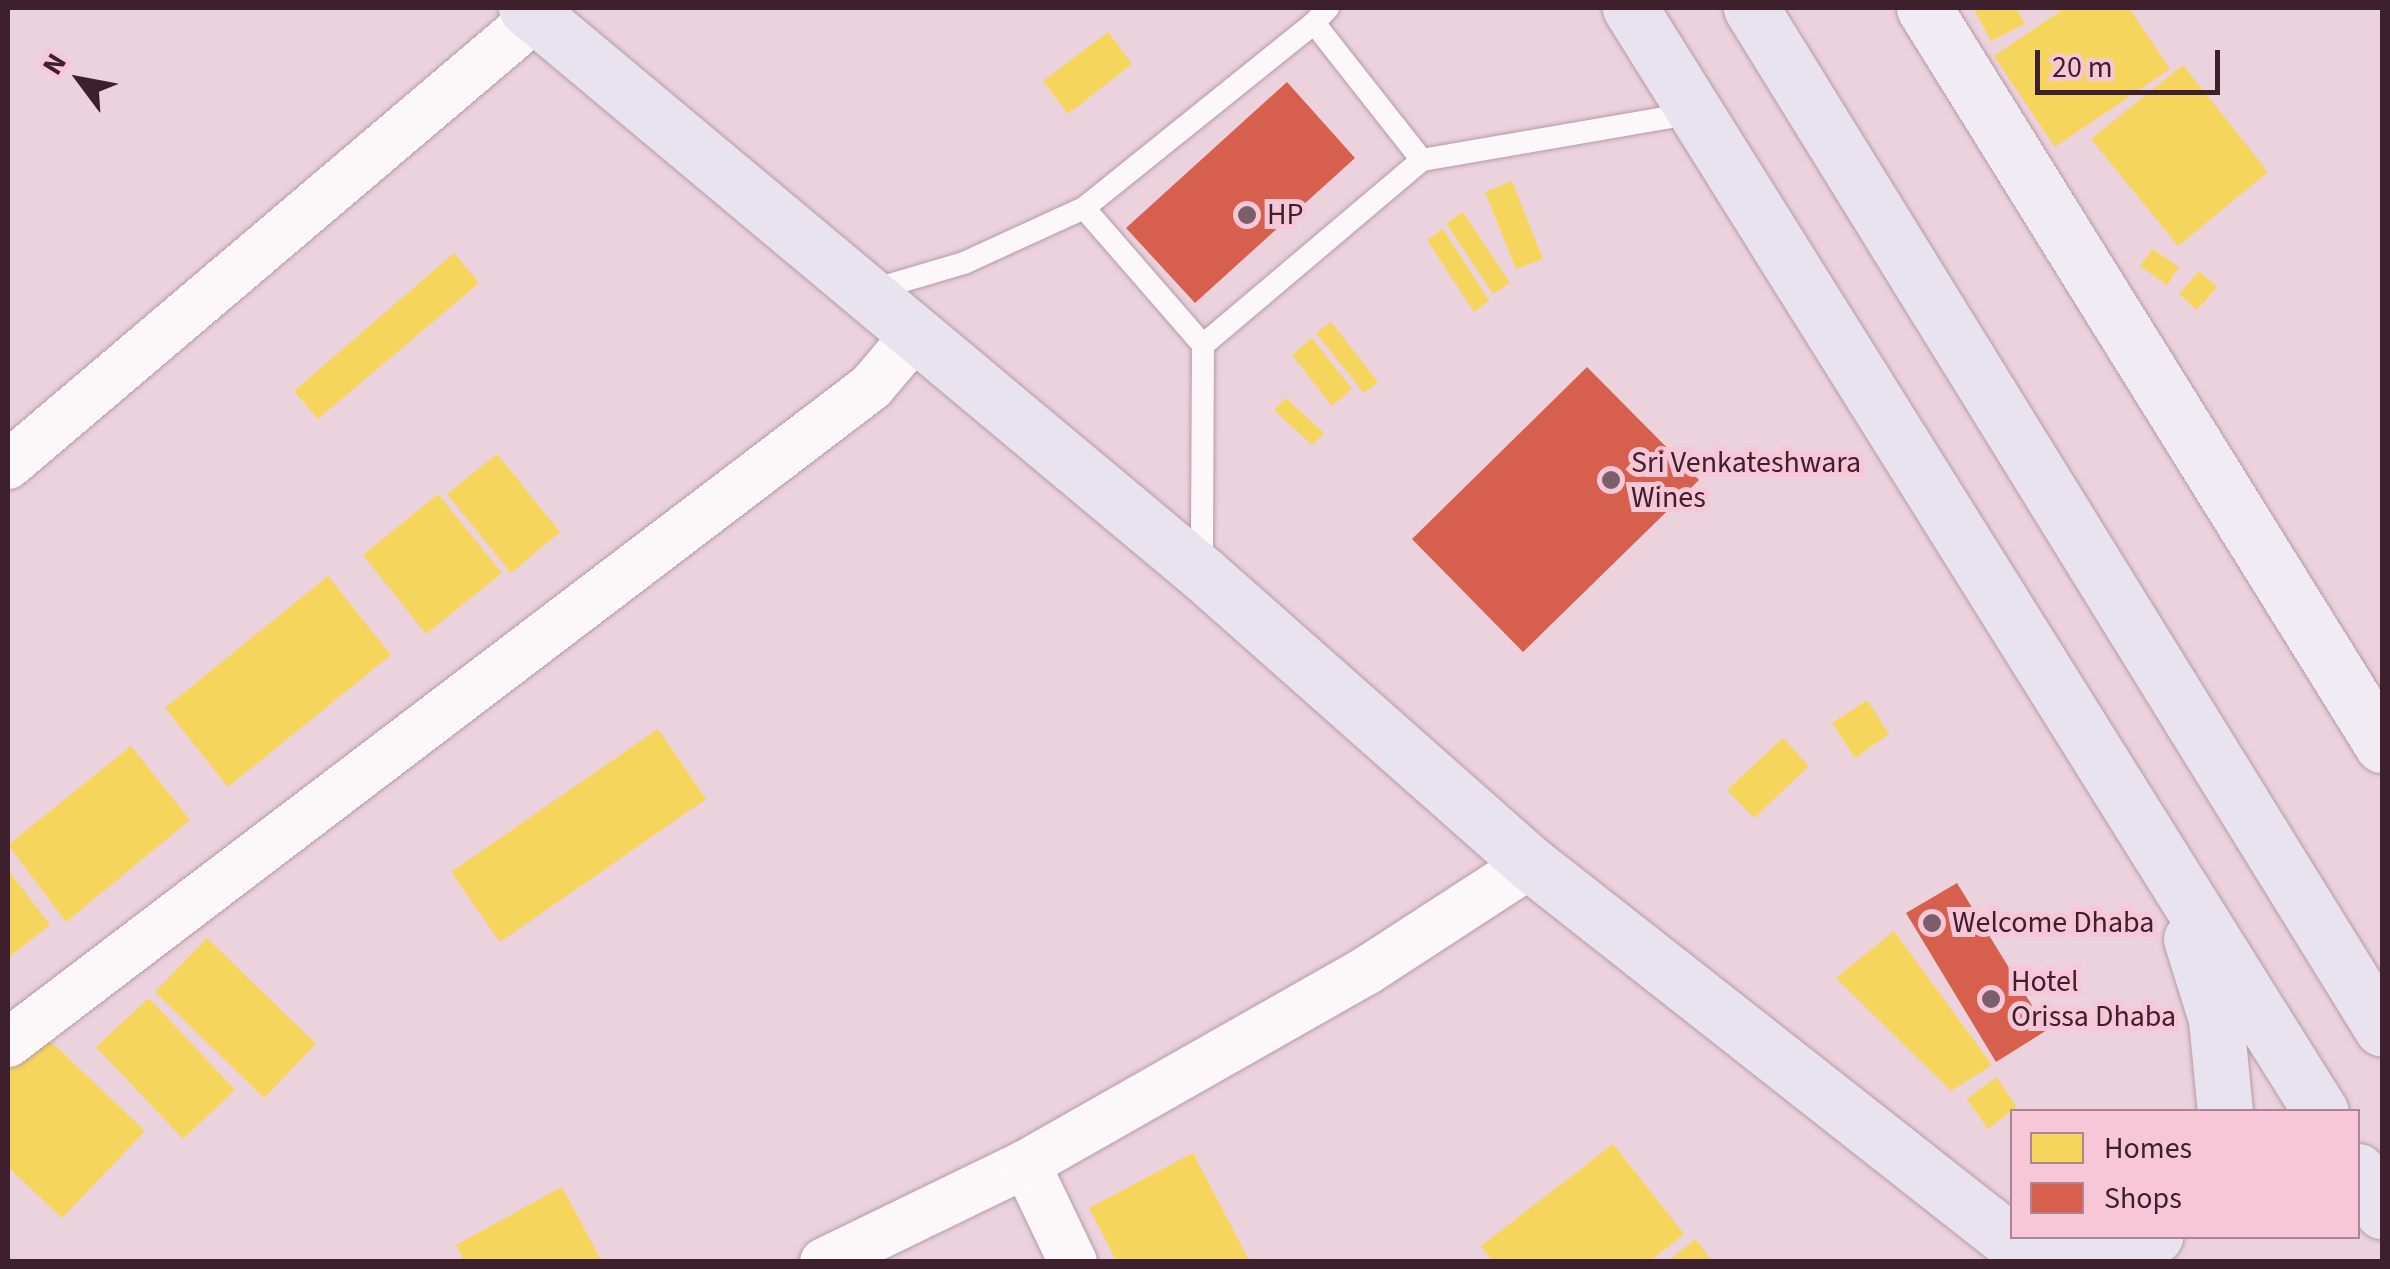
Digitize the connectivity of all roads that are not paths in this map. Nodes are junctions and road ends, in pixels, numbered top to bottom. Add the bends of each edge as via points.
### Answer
1 (1630, 8) edge
2 (1751, 8) edge
3 (1924, 8) edge
4 (531, 12) edge
5 (1321, 15) edge
6 (1702, 112) junction
7 (1422, 160) junction
8 (1084, 208) junction
9 (865, 292) junction
10 (916, 334) junction
11 (1203, 345) junction
12 (8, 465) edge
13 (1203, 574) junction
14 (2382, 746) edge
15 (2132, 809) junction
16 (1531, 864) junction
17 (2382, 1030) edge
18 (8, 1043) edge
19 (2225, 1109) edge
20 (2319, 1109) edge
21 (1026, 1164) junction
22 (2360, 1174) edge
23 (2382, 1211) edge
24 (2148, 1239) edge
25 (2036, 1260) edge
26 (824, 1262) edge
27 (1074, 1262) edge

1 - 6 highway
2 - 17 highway
3 - 14 main road
4 - 9 highway
4 - 12 street
5 - 7 lane
5 - 8 lane
6 - 7 lane
6 - 15 highway
7 - 11 lane
8 - 9 lane via 964,263
8 - 11 lane
9 - 10 highway
10 - 13 highway
10 - 18 street via 871,387
11 - 13 lane
13 - 16 highway
15 - 19 highway via 2206,987
15 - 20 highway
16 - 21 street via 1366,971
16 - 25 highway
21 - 26 street
21 - 27 street
22 - 23 highway
24 - 25 highway via 2090,1261

